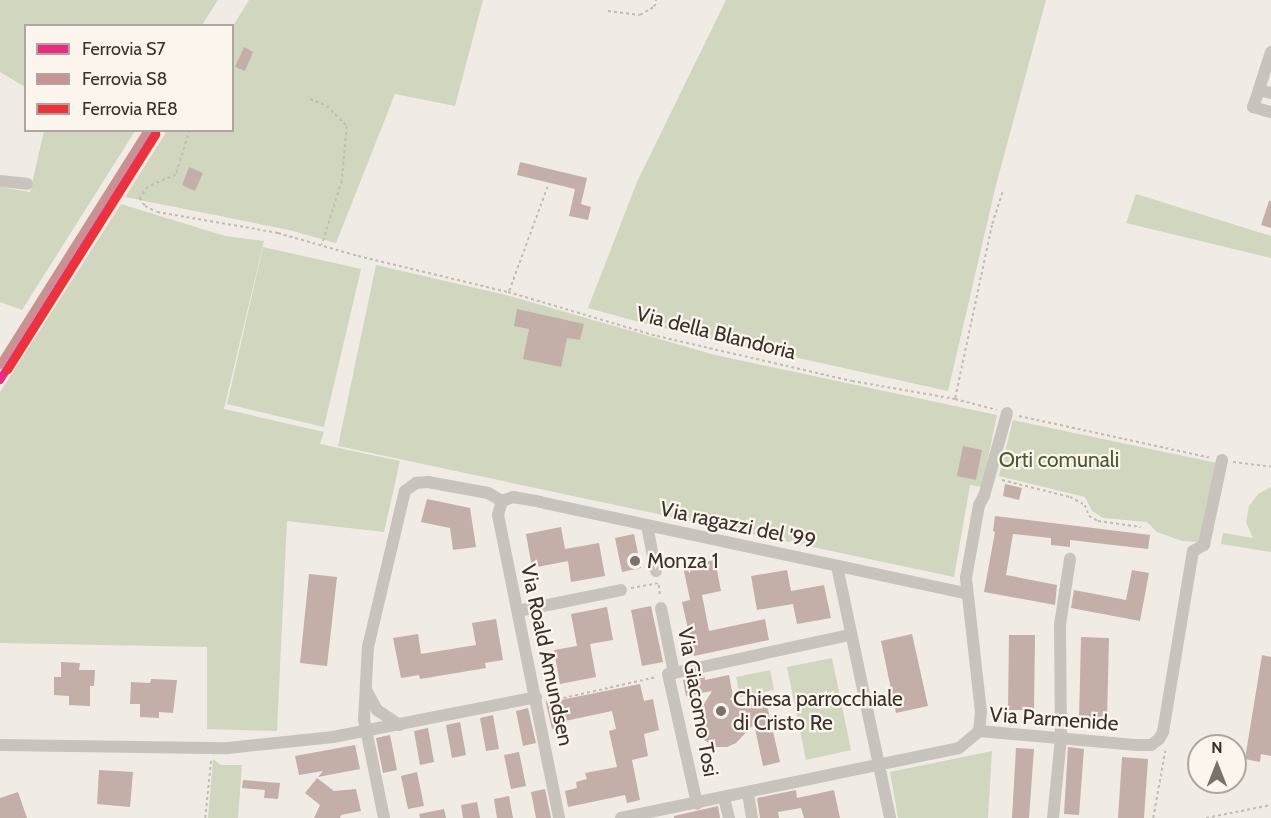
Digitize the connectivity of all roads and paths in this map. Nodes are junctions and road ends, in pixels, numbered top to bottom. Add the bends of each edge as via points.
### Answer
1 (656, 0) edge
2 (608, 11) dead end
3 (1271, 52) edge
4 (1265, 92) edge
5 (310, 99) dead end
6 (1271, 112) edge
7 (189, 132) edge
8 (0, 181) edge
9 (27, 184) dead end
10 (548, 185) dead end
11 (1003, 191) dead end
12 (322, 246) junction
13 (508, 292) junction
14 (955, 399) junction
15 (1007, 413) junction
16 (1222, 460) junction
17 (1271, 467) edge
18 (989, 476) junction
19 (502, 501) junction
20 (647, 526) junction
21 (1141, 527) dead end
22 (1071, 559) dead end
23 (837, 566) junction
24 (656, 571) joint
25 (659, 584) junction
26 (621, 590) joint
27 (966, 593) junction
28 (661, 608) joint
29 (518, 611) junction
30 (850, 635) junction
31 (671, 674) junction
32 (366, 689) junction
33 (537, 700) junction
34 (399, 725) junction
35 (367, 731) junction
36 (979, 731) junction
37 (1061, 738) junction
38 (1159, 739) junction
39 (0, 745) edge
40 (212, 747) junction
41 (880, 765) junction
42 (748, 793) junction
43 (724, 798) junction
44 (697, 804) junction
45 (1271, 805) edge
46 (205, 818) edge
47 (384, 818) edge
48 (559, 818) edge
49 (621, 818) edge
50 (729, 818) edge
51 (752, 818) edge
52 (890, 818) edge
53 (1053, 818) edge
54 (1153, 818) edge
55 (1206, 818) edge

1 - 2 path via 654,7 640,15
3 - 4 street
4 - 6 street via 1253,107
5 - 12 path via 327,106 347,126 342,182
7 - 12 path, Via della Blandoria via 176,175 148,187 140,198 145,206 157,212 268,231
8 - 9 street
10 - 13 path
11 - 14 path via 992,224
12 - 13 path, Via della Blandoria
13 - 14 path, Via della Blandoria via 657,336 852,381
14 - 15 path, Via della Blandoria
15 - 16 path, Via della Blandoria
15 - 18 street
16 - 17 path, Via della Blandoria
16 - 38 street via 1204,545 1193,551
18 - 21 path via 1070,497 1098,521
18 - 27 street via 979,505
19 - 20 street, Via ragazzi del '99 via 513,496
19 - 29 street, Via Roald Amundsen via 498,515
19 - 32 street via 488,493 428,482 416,483 405,491 368,647
20 - 23 street, Via ragazzi del '99
20 - 24 street
22 - 37 street via 1060,626
23 - 27 street, Via ragazzi del '99
23 - 30 street
24 - 25 path
25 - 26 path
25 - 28 path
26 - 29 street
27 - 36 street via 981,712
28 - 31 street, Via Giacomo Tosi
29 - 33 street, Via Roald Amundsen
30 - 31 street
30 - 41 street
31 - 33 path
31 - 44 street, Via Giacomo Tosi
32 - 34 street via 377,710
32 - 35 street
33 - 34 street
33 - 48 street, Via Roald Amundsen
34 - 35 street
35 - 40 street
35 - 47 street
36 - 37 street, Via Parmenide
36 - 41 street, Via Parmenide via 959,748
37 - 38 street, Via Parmenide via 1137,745 1151,745
37 - 53 street
38 - 54 path via 1165,750
39 - 40 street
40 - 46 path
41 - 42 street, Via Parmenide
41 - 52 street
42 - 43 street, Via Parmenide
42 - 51 street, Via Giacomo Tosi
43 - 44 street, Via Parmenide
43 - 50 street, Via Giacomo Tosi
44 - 49 street, Via Parmenide
45 - 55 path

